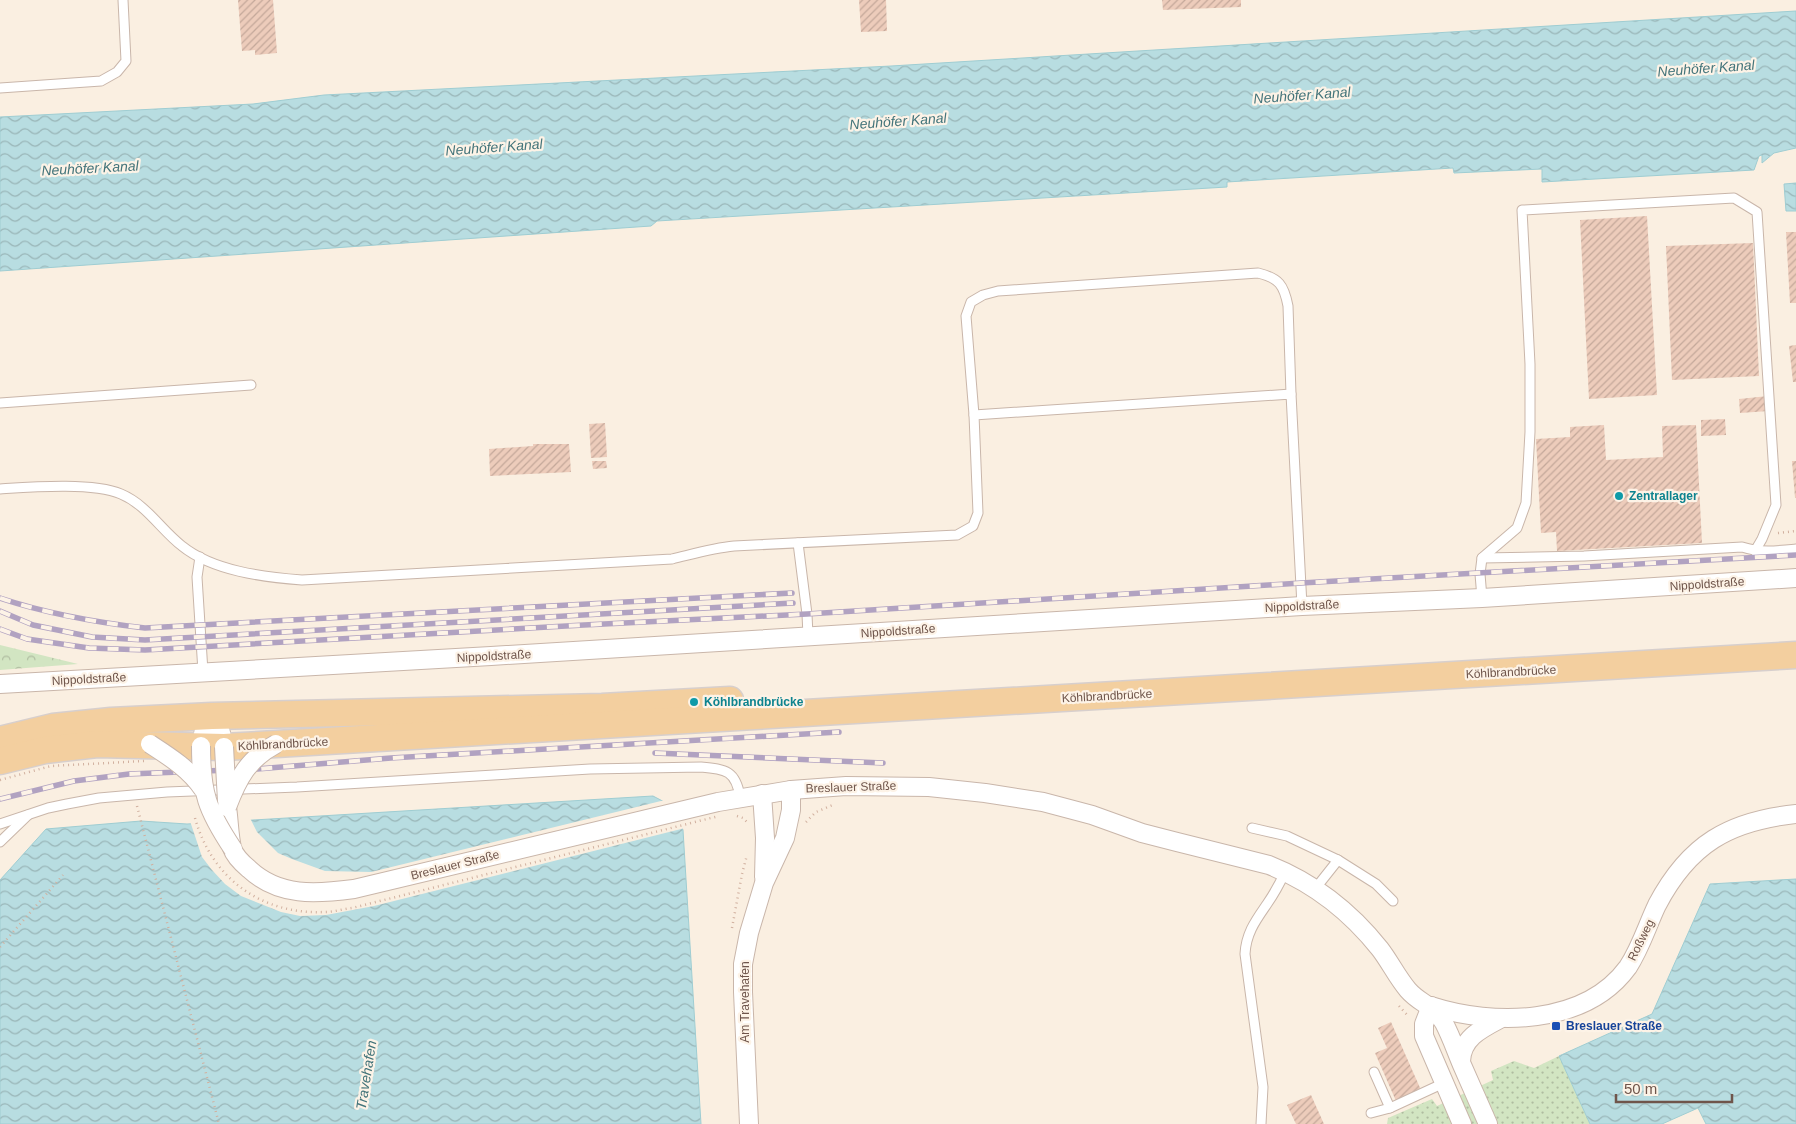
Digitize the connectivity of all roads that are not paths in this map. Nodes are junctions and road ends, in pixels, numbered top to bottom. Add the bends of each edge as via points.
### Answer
1 (123, 0) edge
2 (0, 88) edge
3 (251, 385) dead end
4 (1291, 394) junction
5 (0, 403) edge
6 (974, 415) junction
7 (0, 489) edge
8 (798, 543) junction
9 (1796, 549) edge
10 (1755, 551) junction
11 (200, 557) junction
12 (1482, 558) junction
13 (1796, 578) edge
14 (1482, 598) junction
15 (1302, 606) junction
16 (808, 636) junction
17 (1796, 638) edge
18 (1796, 656) edge
19 (203, 672) junction
20 (0, 684) edge
21 (212, 716) junction
22 (0, 740) edge
23 (276, 744) junction
24 (212, 746) junction
25 (150, 753) junction
26 (0, 761) edge
27 (203, 790) junction
28 (791, 790) junction
29 (762, 794) junction
30 (740, 798) junction
31 (227, 807) junction
32 (30, 813) junction
33 (1796, 814) edge
34 (0, 824) edge
35 (1252, 828) dead end
36 (0, 842) edge
37 (233, 849) junction
38 (1338, 860) junction
39 (1285, 872) junction
40 (764, 883) junction
41 (1315, 889) junction
42 (1393, 901) dead end
43 (1431, 1006) junction
44 (1500, 1019) junction
45 (1461, 1061) junction
46 (1374, 1072) dead end
47 (1447, 1090) junction
48 (1390, 1108) junction
49 (1371, 1113) dead end
50 (749, 1124) edge
51 (1262, 1124) edge
52 (1462, 1124) edge
53 (1488, 1124) edge

1 - 2 lane via 126,61 117,72 101,81
3 - 5 lane
4 - 6 lane
4 - 6 lane via 1286,292 1272,276 1258,273 998,291 983,295 971,302 966,316
4 - 15 lane
6 - 8 lane via 978,513 973,526 957,535
7 - 11 lane via 71,487 121,494 138,504 183,546
8 - 11 lane via 712,548 672,559 302,580 249,574
8 - 16 lane
9 - 10 lane
10 - 12 lane via 1742,547
10 - 12 lane via 1776,504 1757,212 1734,198 1522,210 1530,364 1526,503 1517,528
11 - 19 lane via 197,577
12 - 14 lane
13 - 14 street, Nippoldstraße
14 - 15 street, Nippoldstraße
15 - 16 street, Nippoldstraße
16 - 19 street, Nippoldstraße
17 - 21 main road, Köhlbrandbrücke via 602,707
18 - 23 main road, Köhlbrandbrücke
19 - 20 street, Nippoldstraße
21 - 22 main road, Köhlbrandbrücke via 82,723
21 - 24 street, Breslauer Straße via 221,733
23 - 24 main road, Köhlbrandbrücke
23 - 31 street, Breslauer Straße, bridge via 246,768
24 - 25 main road, Köhlbrandbrücke
24 - 27 street, Breslauer Straße, bridge
24 - 31 street, Breslauer Straße, bridge
25 - 26 main road, Köhlbrandbrücke via 97,744 45,750
25 - 27 street, Breslauer Straße, bridge via 177,761
27 - 37 street, Breslauer Straße, bridge via 213,818
28 - 29 street, Breslauer Straße
28 - 39 street, Breslauer Straße via 900,785 1013,797 1066,808
28 - 40 street, Am Travehafen via 785,838
29 - 30 street, Breslauer Straße
29 - 40 street, Am Travehafen
30 - 32 lane via 735,779 723,770 701,766 167,792 99,798
30 - 37 street, Breslauer Straße via 721,811 324,893 274,886 243,864
31 - 37 street, Breslauer Straße, bridge
32 - 34 lane
32 - 36 lane
33 - 44 street, Roßweg via 1742,825 1718,836 1696,852 1670,882 1637,952 1626,968 1598,994 1552,1013
35 - 38 lane via 1287,836
38 - 41 lane
38 - 42 lane via 1376,884
39 - 41 street, Breslauer Straße
39 - 51 lane via 1250,930 1244,954 1263,1087
40 - 50 street, Am Travehafen via 749,933 744,964
41 - 43 street, Breslauer Straße via 1356,921 1410,992
43 - 44 street, Roßweg
43 - 45 street, Breslauer Straße via 1444,1023
43 - 47 street via 1424,1024 1424,1036
44 - 45 street via 1468,1040 1462,1050
45 - 53 street, Breslauer Straße
46 - 48 lane
47 - 48 lane
47 - 52 street
48 - 49 lane

